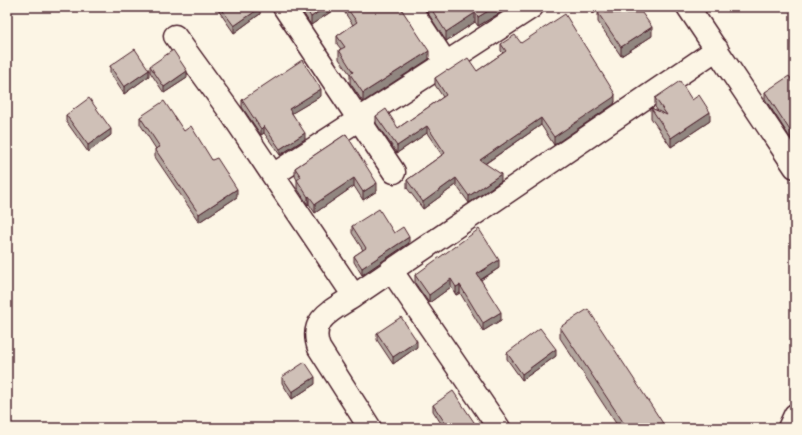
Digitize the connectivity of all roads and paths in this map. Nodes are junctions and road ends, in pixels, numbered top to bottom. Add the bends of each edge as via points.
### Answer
1 (284, 7) edge
2 (409, 7) edge
3 (532, 7) edge
4 (688, 7) edge
5 (175, 36) dead end
6 (717, 49) junction
7 (446, 63) junction
8 (359, 119) junction
9 (795, 167) edge
10 (394, 172) dead end
11 (273, 174) junction
12 (391, 270) junction
13 (354, 296) junction
14 (795, 415) edge
15 (370, 428) edge
16 (499, 428) edge
17 (788, 428) edge

1 - 8 street
2 - 7 street
3 - 7 street
4 - 6 street
5 - 11 street
6 - 9 street
6 - 12 street
7 - 8 street
8 - 10 street
8 - 11 street
11 - 13 street
12 - 13 street
12 - 16 street
13 - 15 street via 326,315 317,326 316,338 319,348
14 - 17 street

